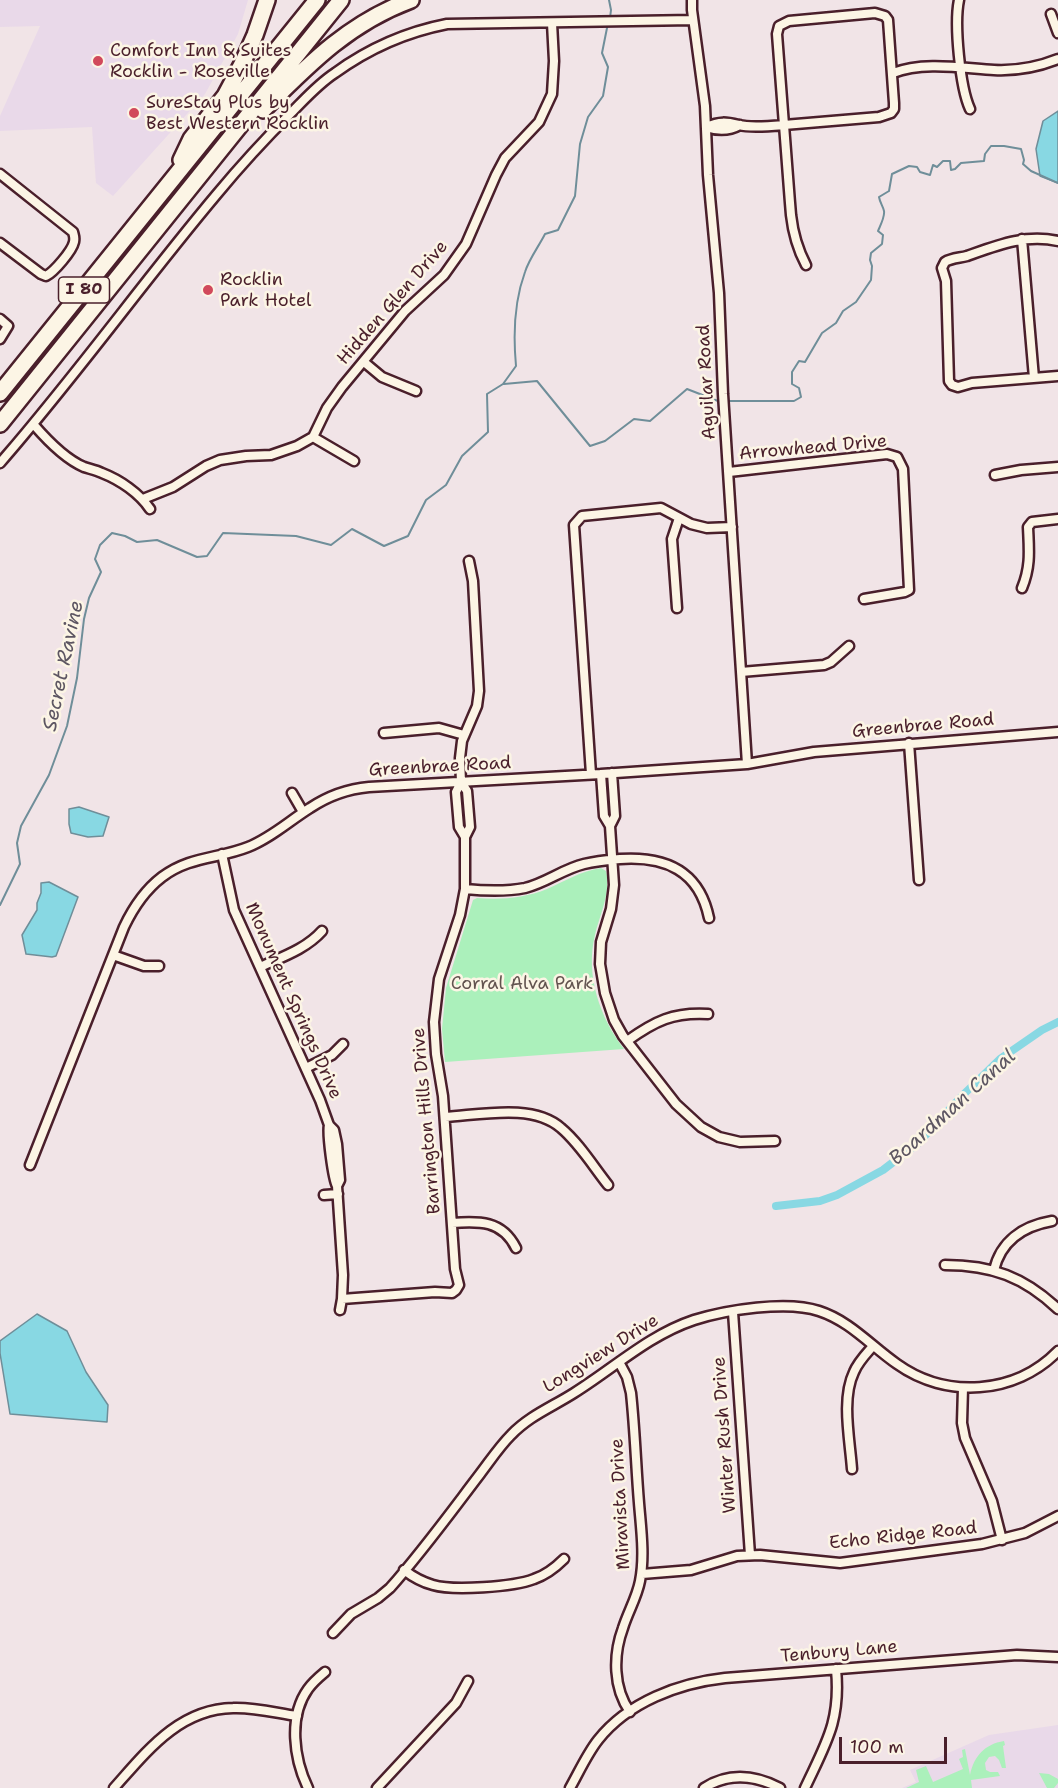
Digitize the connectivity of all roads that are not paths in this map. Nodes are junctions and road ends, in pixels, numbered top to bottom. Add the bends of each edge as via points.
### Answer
1 (267, 0) edge
2 (317, 0) edge
3 (340, 0) edge
4 (411, 0) edge
5 (692, 0) edge
6 (959, 0) edge
7 (1051, 14) dead end
8 (693, 21) junction
9 (556, 23) junction
10 (1058, 33) edge
11 (1058, 59) edge
12 (961, 68) junction
13 (892, 73) junction
14 (970, 109) dead end
15 (784, 125) junction
16 (706, 127) junction
17 (203, 172) junction
18 (0, 174) edge
19 (168, 186) junction
20 (1022, 239) junction
21 (1058, 241) edge
22 (0, 243) edge
23 (806, 265) dead end
24 (0, 319) edge
25 (0, 339) edge
26 (364, 362) junction
27 (1058, 376) edge
28 (1034, 378) junction
29 (416, 391) dead end
30 (0, 393) edge
31 (0, 424) edge
32 (34, 425) junction
33 (313, 437) junction
34 (354, 461) dead end
35 (0, 463) edge
36 (1058, 467) edge
37 (729, 472) junction
38 (995, 475) dead end
39 (143, 499) junction
40 (150, 509) dead end
41 (679, 518) junction
42 (1058, 519) edge
43 (732, 527) junction
44 (469, 561) dead end
45 (1022, 588) dead end
46 (864, 599) dead end
47 (677, 608) dead end
48 (849, 646) dead end
49 (741, 672) junction
50 (1058, 732) edge
51 (384, 733) dead end
52 (464, 735) junction
53 (909, 743) junction
54 (747, 764) junction
55 (612, 773) junction
56 (591, 774) junction
57 (601, 774) junction
58 (461, 782) junction
59 (292, 793) dead end
60 (303, 812) junction
61 (610, 826) junction
62 (222, 854) junction
63 (613, 860) junction
64 (919, 880) dead end
65 (465, 889) junction
66 (709, 918) dead end
67 (322, 931) dead end
68 (113, 955) junction
69 (159, 966) dead end
70 (260, 967) junction
71 (708, 1014) dead end
72 (627, 1041) junction
73 (343, 1044) dead end
74 (306, 1068) junction
75 (445, 1118) junction
76 (775, 1141) dead end
77 (30, 1165) dead end
78 (608, 1185) dead end
79 (337, 1190) junction
80 (324, 1195) dead end
81 (1052, 1221) dead end
82 (452, 1223) junction
83 (516, 1248) dead end
84 (945, 1265) dead end
85 (994, 1270) junction
86 (342, 1299) junction
87 (1058, 1309) edge
88 (340, 1310) dead end
89 (733, 1312) junction
90 (873, 1346) junction
91 (1058, 1351) edge
92 (619, 1362) junction
93 (963, 1388) junction
94 (852, 1469) dead end
95 (1058, 1516) edge
96 (1002, 1540) junction
97 (750, 1555) junction
98 (564, 1559) dead end
99 (404, 1570) junction
100 (642, 1574) junction
101 (333, 1633) dead end
102 (1058, 1656) edge
103 (836, 1669) junction
104 (325, 1672) dead end
105 (468, 1681) dead end
106 (630, 1712) junction
107 (297, 1716) junction
108 (114, 1788) edge
109 (308, 1788) edge
110 (377, 1788) edge
111 (570, 1788) edge
112 (704, 1788) edge
113 (780, 1788) edge
114 (805, 1788) edge

1 - 19 highway via 255,35 225,96 191,139
2 - 19 highway, I 80
3 - 17 highway, I 80
4 - 17 highway via 380,12 338,39
5 - 8 street, Aguilar Road
6 - 12 street
7 - 10 street
8 - 9 street
8 - 16 street, Aguilar Road
9 - 26 street, Hidden Glen Drive via 552,94 539,122 505,158 466,244 444,275 405,311
9 - 32 street via 447,24 421,29 381,45 334,73 253,152
11 - 12 street via 1014,69
12 - 13 street via 953,72
12 - 14 street
13 - 15 street via 891,113
13 - 15 street via 890,25 880,14 783,23 777,34
15 - 16 street via 724,122
15 - 23 street via 793,229
16 - 37 street, Aguilar Road
17 - 31 highway, I 80
18 - 22 street via 73,232 74,244 46,276
19 - 30 highway, I 80
20 - 21 street
20 - 28 street
20 - 28 street via 945,262 942,268 946,281 949,381 958,387
24 - 25 street via 8,326
26 - 29 street via 382,377
26 - 33 street, Hidden Glen Drive via 334,397
27 - 28 street
32 - 35 street
32 - 39 street via 67,457 104,473
33 - 34 street
33 - 39 street via 271,455 220,460
36 - 38 street
37 - 43 street, Aguilar Road
37 - 46 street, Arrowhead Drive via 887,454 897,457 903,469 909,590
39 - 40 street
41 - 43 street via 707,528
41 - 47 street via 672,539
41 - 56 street via 661,508 582,516 574,525
42 - 45 street via 1032,522 1028,527 1030,562
43 - 49 street, Aguilar Road
44 - 52 street, Barrington Hills Drive via 479,691
48 - 49 street via 824,665
49 - 54 street, Aguilar Road
50 - 53 street, Greenbrae Road
51 - 52 street via 439,728
52 - 58 street, Barrington Hills Drive
53 - 54 street, Greenbrae Road via 802,753
53 - 64 street
54 - 55 street, Greenbrae Road
55 - 57 street, Greenbrae Road
55 - 61 street via 615,816
56 - 57 street, Greenbrae Road
56 - 58 street, Greenbrae Road
57 - 61 street via 604,816
58 - 60 street, Greenbrae Road via 355,788 328,797
58 - 65 street, Barrington Hills Drive via 456,792 459,827 465,837
59 - 60 street
60 - 62 street, Greenbrae Road via 256,844
61 - 63 street
62 - 68 street, Greenbrae Road via 186,863 155,883 133,910
62 - 70 street, Monument Springs Drive via 234,910
63 - 65 street via 583,864 524,888
63 - 66 street via 635,858 672,865 696,885
63 - 72 street via 614,897 601,942 600,964 609,1008
65 - 75 street, Barrington Hills Drive via 439,979 435,1007 434,1040
67 - 70 street via 300,948
68 - 69 street via 144,966
68 - 77 street, Greenbrae Road
70 - 74 street, Monument Springs Drive
71 - 72 street via 670,1017
72 - 76 street via 676,1104 701,1127 740,1142
73 - 74 street via 332,1055
74 - 79 street, Monument Springs Drive via 334,1130 340,1180
75 - 78 street via 523,1112 540,1115 567,1133
75 - 82 street, Barrington Hills Drive
79 - 80 street
79 - 86 street, Monument Springs Drive
81 - 85 street via 1017,1234 1002,1249
82 - 83 street via 474,1221 492,1225 509,1236
82 - 86 street, Barrington Hills Drive via 459,1285 452,1293
84 - 85 street
85 - 87 street via 1027,1284
86 - 88 street, Monument Springs Drive
89 - 90 street, Longview Drive via 784,1305 807,1307 840,1320
89 - 92 street, Longview Drive via 706,1316 674,1328
89 - 97 street, Winter Rush Drive
90 - 93 street, Longview Drive via 917,1376
90 - 94 street via 855,1369 847,1394
91 - 93 street, Longview Drive via 1017,1379
92 - 99 street, Longview Drive via 530,1418 511,1435
92 - 100 street, Miravista Drive via 631,1393
93 - 96 street via 964,1438 992,1501
95 - 96 street, Echo Ridge Road
96 - 97 street, Echo Ridge Road via 840,1563
97 - 100 street, Echo Ridge Road via 691,1570
98 - 99 street via 549,1572 528,1581 462,1588 433,1586
99 - 101 street, Longview Drive via 384,1593 351,1614
100 - 106 street, Miravista Drive via 617,1655 620,1690
102 - 103 street, Tenbury Lane via 1017,1655
103 - 106 street, Tenbury Lane via 708,1680 665,1692
103 - 114 street via 838,1702 834,1723
104 - 107 street via 309,1687
105 - 110 street via 456,1703
106 - 111 street, Tenbury Lane via 597,1741
107 - 108 street via 233,1708 193,1716 160,1738
107 - 109 street via 295,1737
112 - 113 street via 741,1776

